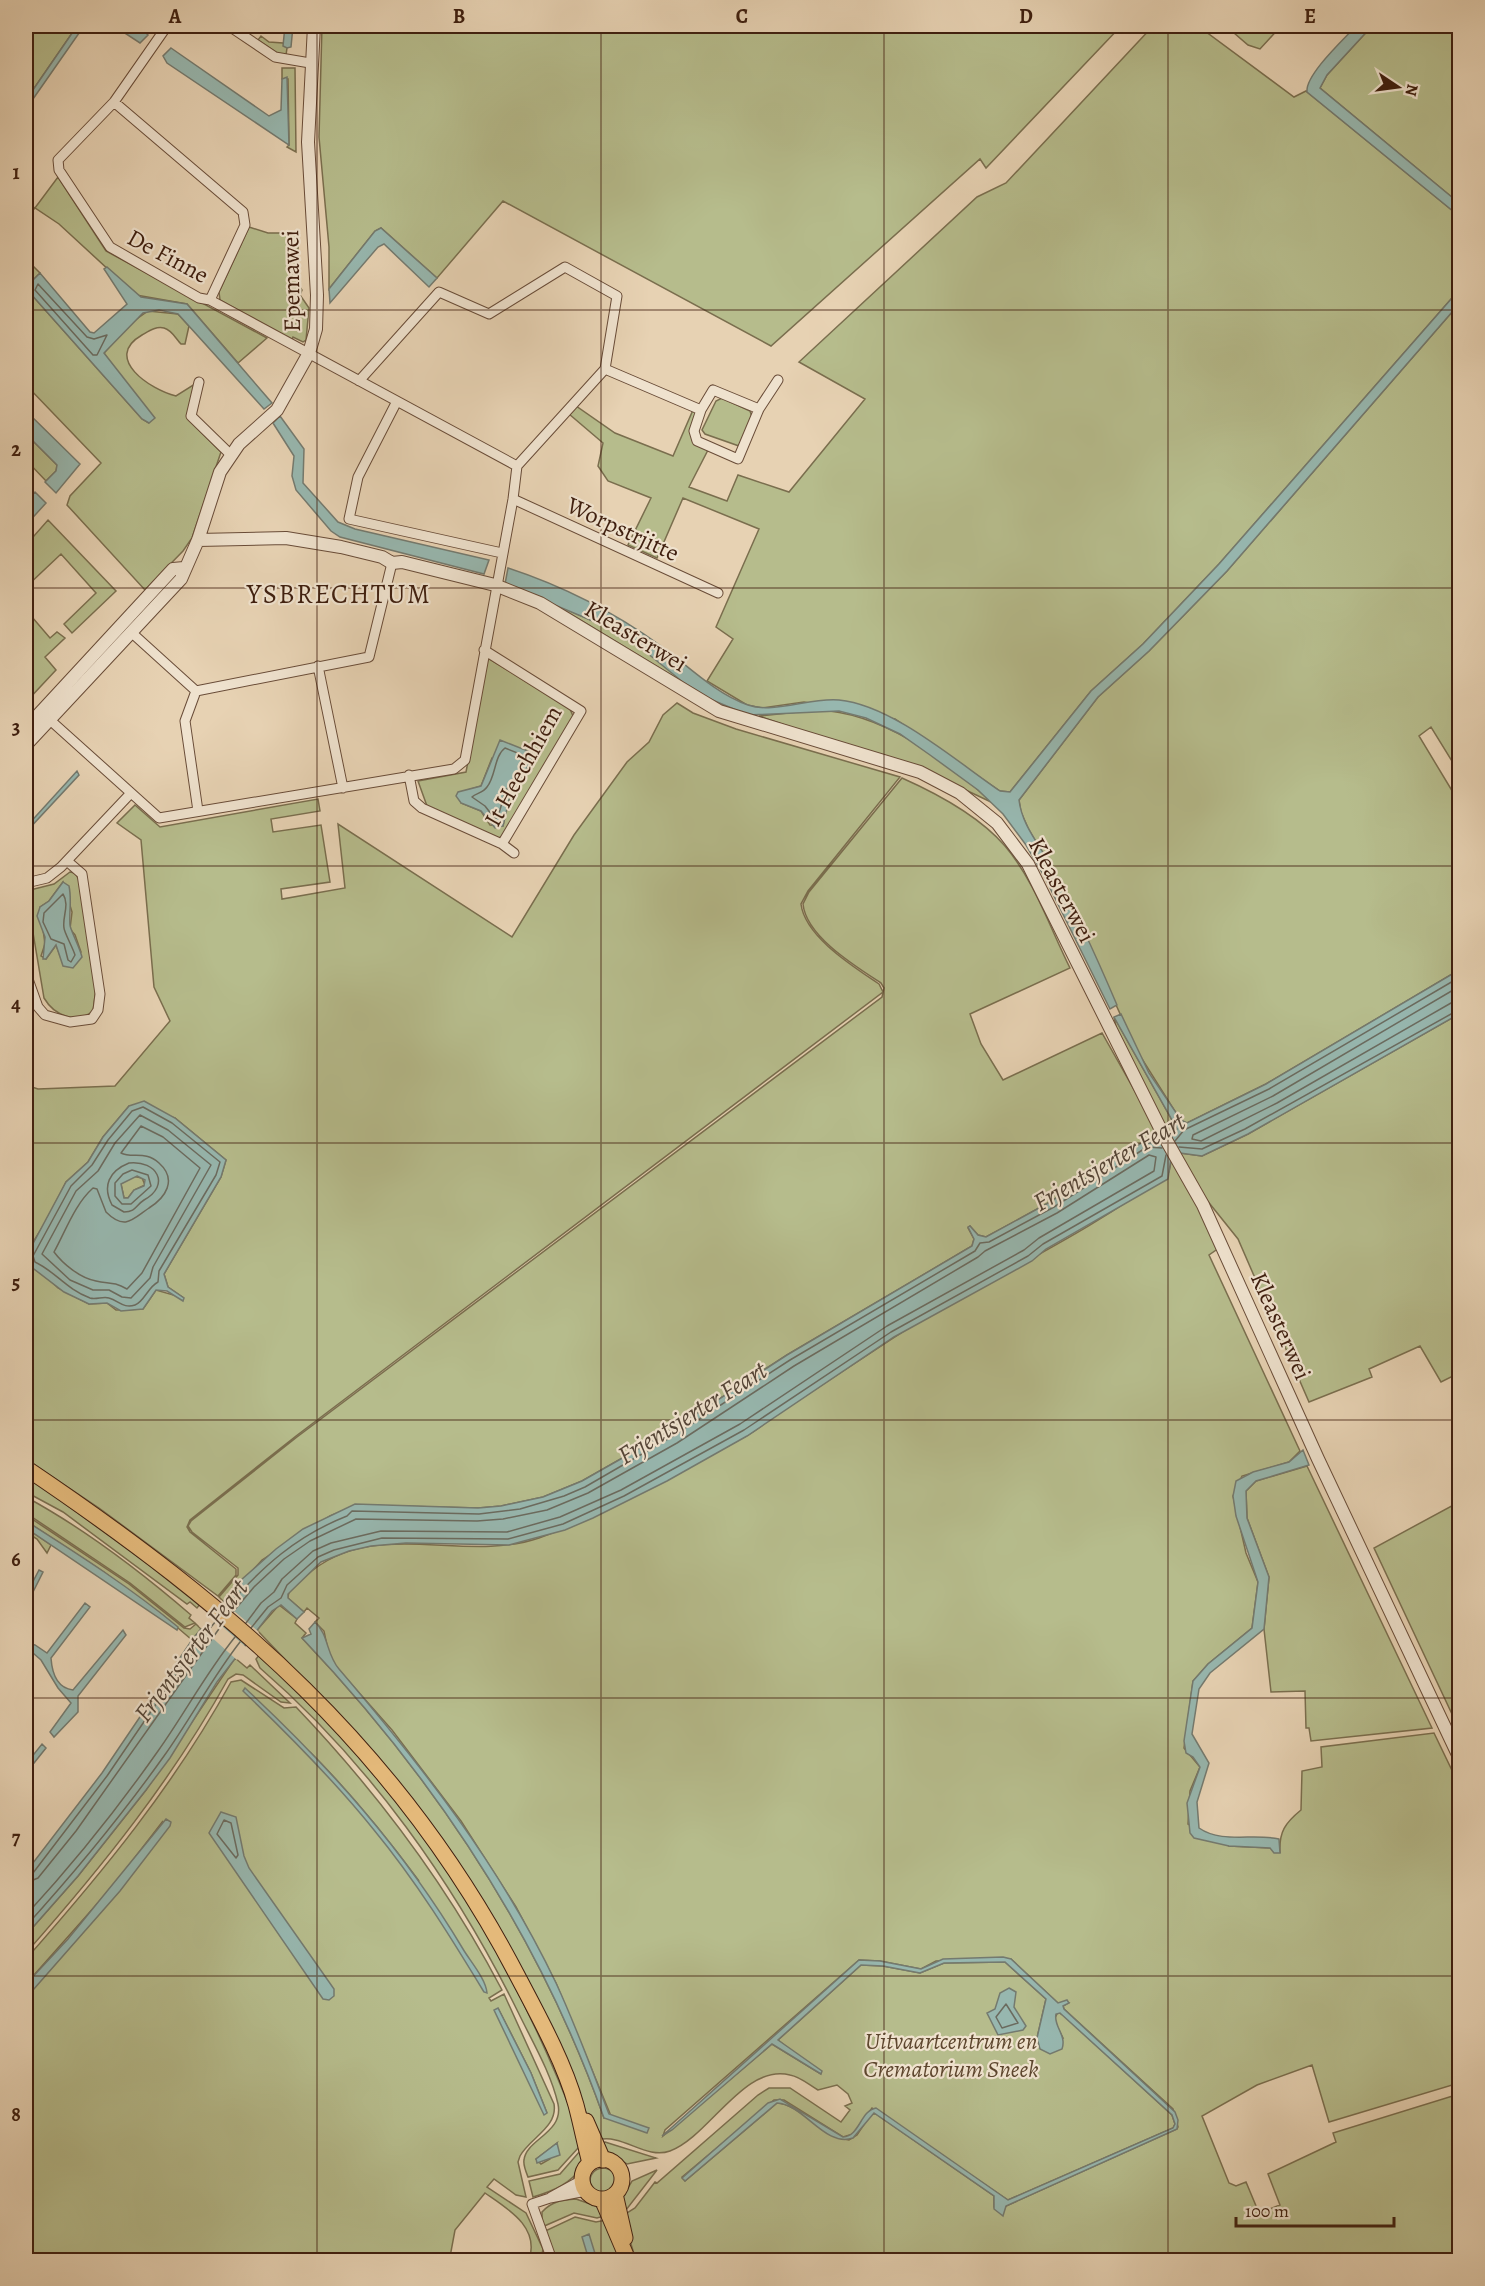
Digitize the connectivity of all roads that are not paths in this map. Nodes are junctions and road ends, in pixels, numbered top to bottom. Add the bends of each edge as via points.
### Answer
1 (167, 26) edge
2 (229, 26) edge
3 (314, 26) edge
4 (310, 63) junction
5 (114, 102) junction
6 (210, 300) junction
7 (309, 354) junction
8 (605, 369) junction
9 (778, 380) dead end
10 (359, 381) junction
11 (199, 382) dead end
12 (396, 403) junction
13 (759, 409) junction
14 (701, 410) junction
15 (231, 455) junction
16 (518, 466) junction
17 (513, 499) junction
18 (198, 540) junction
19 (502, 553) junction
20 (392, 563) junction
21 (184, 568) junction
22 (495, 585) junction
23 (718, 593) dead end
24 (132, 633) junction
25 (484, 650) junction
26 (318, 666) junction
27 (196, 691) junction
28 (45, 716) junction
29 (26, 728) edge
30 (26, 745) edge
31 (410, 775) junction
32 (343, 788) junction
33 (131, 794) junction
34 (198, 811) junction
35 (502, 844) junction
36 (514, 853) dead end
37 (67, 861) junction
38 (26, 883) edge
39 (26, 961) edge
40 (26, 1467) edge
41 (1460, 1759) edge
42 (596, 2162) junction
43 (584, 2186) junction
44 (608, 2197) junction
45 (627, 2258) edge
46 (552, 2260) edge

1 - 5 street, De Finne
2 - 4 street via 275,57
3 - 4 street, Epemawei
4 - 7 street, Epemawei via 309,168 317,295 316,329
5 - 6 street, De Finne via 243,212 245,225
5 - 6 street, De Finne via 61,154 57,166 110,247 199,298
6 - 7 street, De Finne
7 - 10 street, De Finne
7 - 15 street, Epemawei via 277,410
8 - 10 street via 617,296 565,267 489,314 439,292
8 - 14 street
8 - 16 street
9 - 13 street
10 - 12 street, De Finne
11 - 15 street via 191,416
12 - 16 street, De Finne
12 - 19 street via 358,477 349,519
13 - 14 street via 713,390
13 - 14 street via 738,459 697,441 694,431
15 - 18 street, Epemawei via 220,472
16 - 17 street
17 - 19 street
17 - 23 street, Worpstrjitte
18 - 20 street, Kleasterwei via 286,538 341,547
18 - 21 street, Epemawei
19 - 22 street
20 - 22 street, Kleasterwei via 402,562
20 - 26 street via 369,657
21 - 24 street, Epemawei via 181,579
21 - 28 street via 173,569
22 - 25 street
22 - 41 street, Kleasterwei via 540,603 719,711 921,772 960,793 1013,842 1028,864 1165,1138 1207,1213
24 - 27 street
24 - 28 street, Epemawei
25 - 31 street via 465,760 454,769
25 - 35 street, It Heechhiem via 581,711
26 - 27 street
26 - 32 street
27 - 34 street via 185,721
28 - 29 street
28 - 30 street
28 - 33 street
31 - 32 street
31 - 35 street, It Heechhiem via 414,801 422,808
32 - 34 street
33 - 34 street via 159,818
33 - 37 street
35 - 36 street, It Heechhiem
37 - 38 street via 47,878
37 - 39 street via 82,874 100,994 92,1019 70,1022 45,1015 28,979
40 - 42 main road via 207,1599 350,1734 393,1784 484,1914 522,1983 576,2106 584,2115
42 - 43 main road
42 - 44 main road via 615,2165 621,2174 621,2185
43 - 44 main road
43 - 46 street via 532,2205
44 - 45 main road

